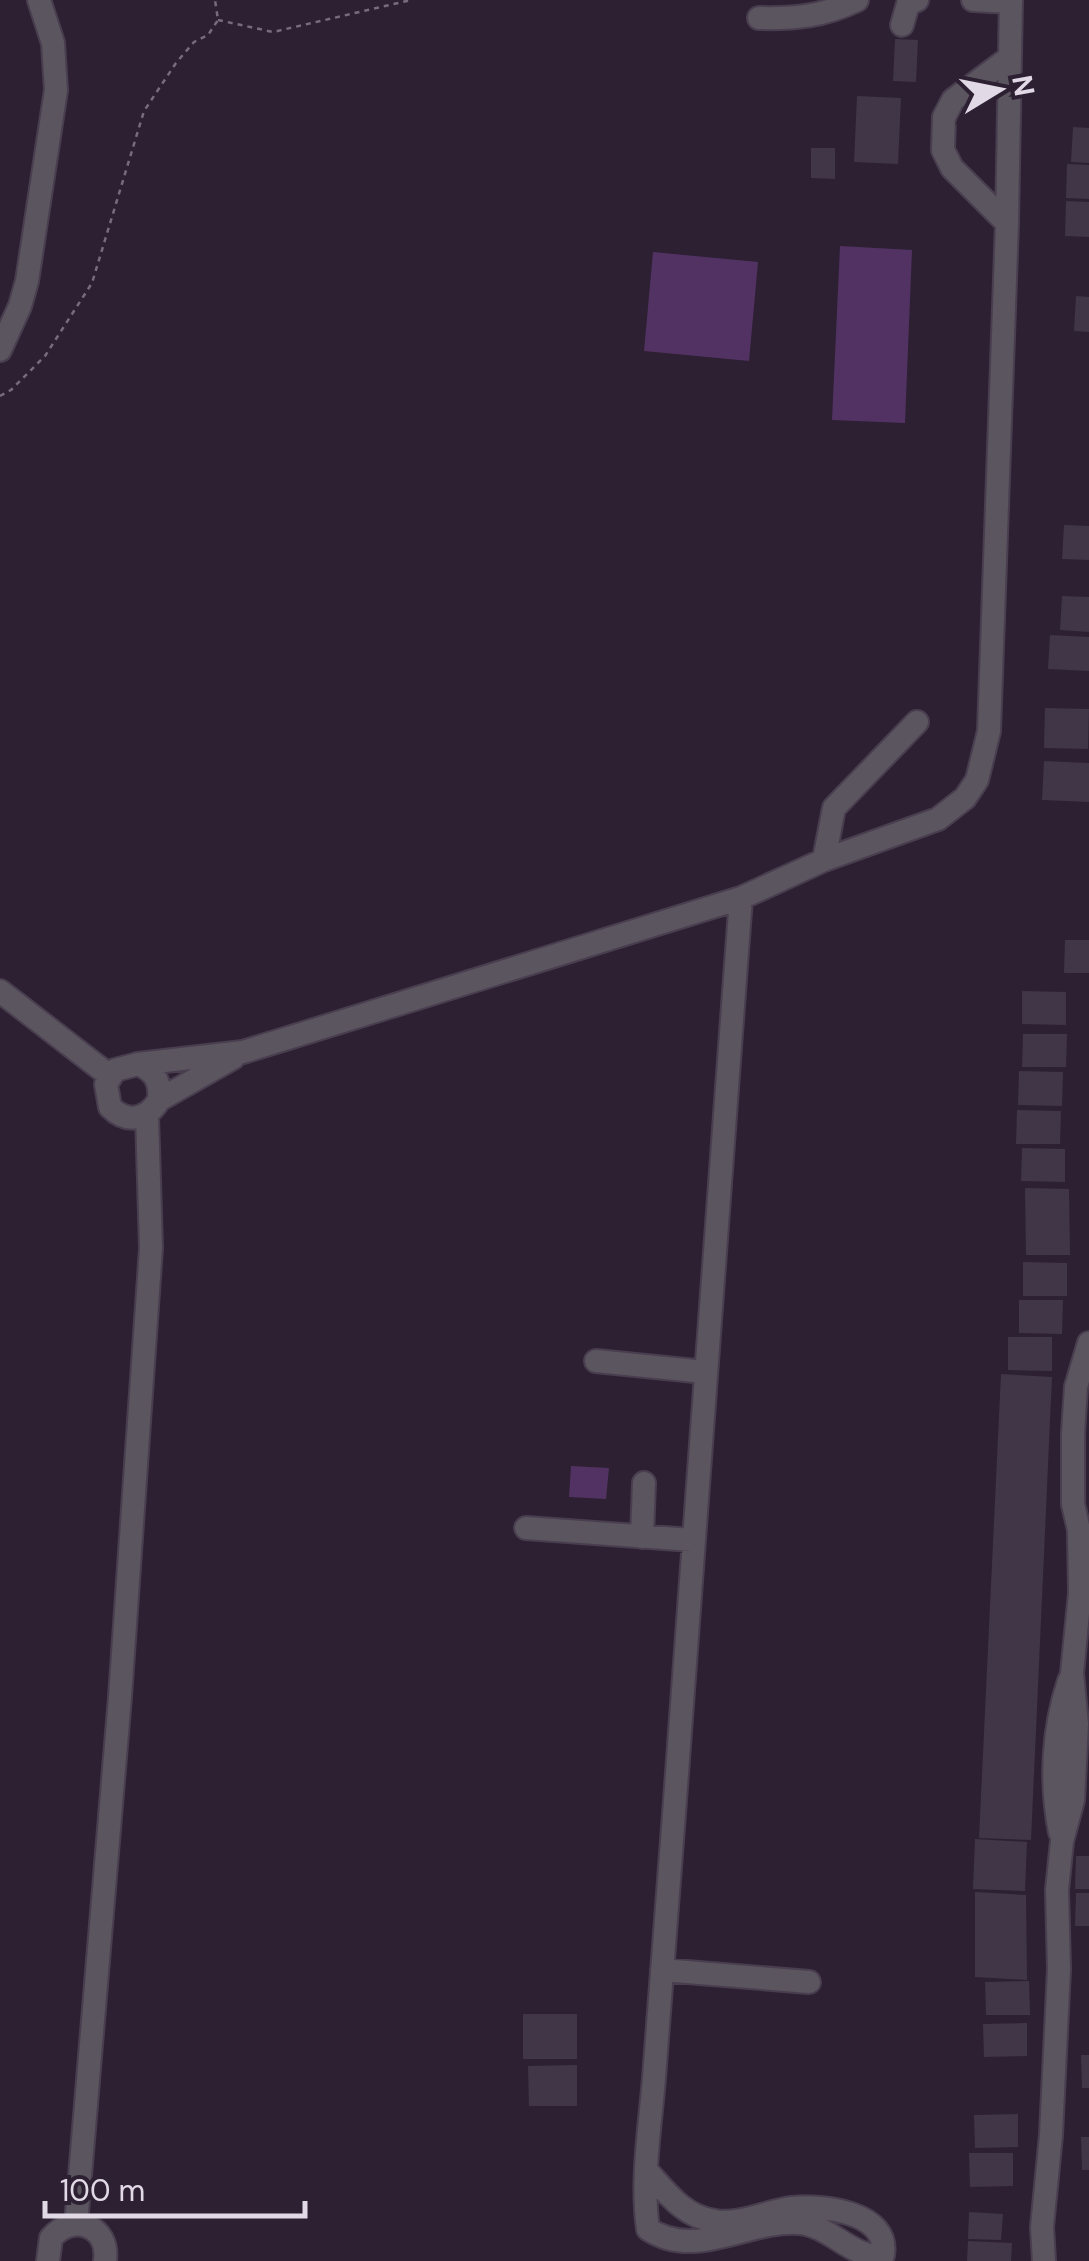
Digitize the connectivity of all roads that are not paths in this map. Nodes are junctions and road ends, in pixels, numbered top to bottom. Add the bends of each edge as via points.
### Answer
1 (39, 0) edge
2 (857, 0) edge
3 (973, 0) edge
4 (1011, 1) edge
5 (759, 18) dead end
6 (1009, 58) junction
7 (1007, 223) junction
8 (0, 350) edge
9 (916, 722) dead end
10 (824, 860) junction
11 (741, 898) junction
12 (0, 992) edge
13 (243, 1052) junction
14 (138, 1064) junction
15 (110, 1076) junction
16 (153, 1107) junction
17 (1089, 1344) edge
18 (596, 1361) dead end
19 (705, 1372) junction
20 (644, 1483) dead end
21 (1089, 1494) edge
22 (526, 1528) dead end
23 (1079, 1530) junction
24 (642, 1536) junction
25 (692, 1540) junction
26 (662, 1970) junction
27 (810, 1982) dead end
28 (647, 2171) junction
29 (76, 2224) junction
30 (721, 2250) edge
31 (48, 2261) edge
32 (105, 2261) edge
33 (1044, 2261) edge

1 - 8 street via 56,56 55,100 27,281
2 - 5 street via 793,19
3 - 4 street
4 - 6 street
6 - 7 street
6 - 7 street via 953,100 944,117 942,150
7 - 10 street via 989,730 982,763 965,798 938,820
9 - 10 street via 834,808
10 - 11 street
11 - 13 street
11 - 19 street
12 - 15 street
13 - 14 street
13 - 16 street
14 - 15 street
14 - 16 street via 158,1080
15 - 16 street via 105,1092 116,1113 131,1119
16 - 29 street via 151,1248
17 - 23 street via 1076,1387 1072,1447
18 - 19 street
19 - 25 street
20 - 24 street
21 - 23 street
22 - 24 street
23 - 33 street via 1072,1673 1057,1717 1059,1969
24 - 25 street
25 - 26 street
26 - 27 street
26 - 28 street
28 - 30 street via 648,2230 664,2242
28 - 30 street via 698,2217 719,2222 795,2208 838,2212 869,2220 884,2239 883,2255 863,2258 801,2223 772,2226
29 - 31 street via 51,2238
29 - 32 street via 95,2229 106,2246

